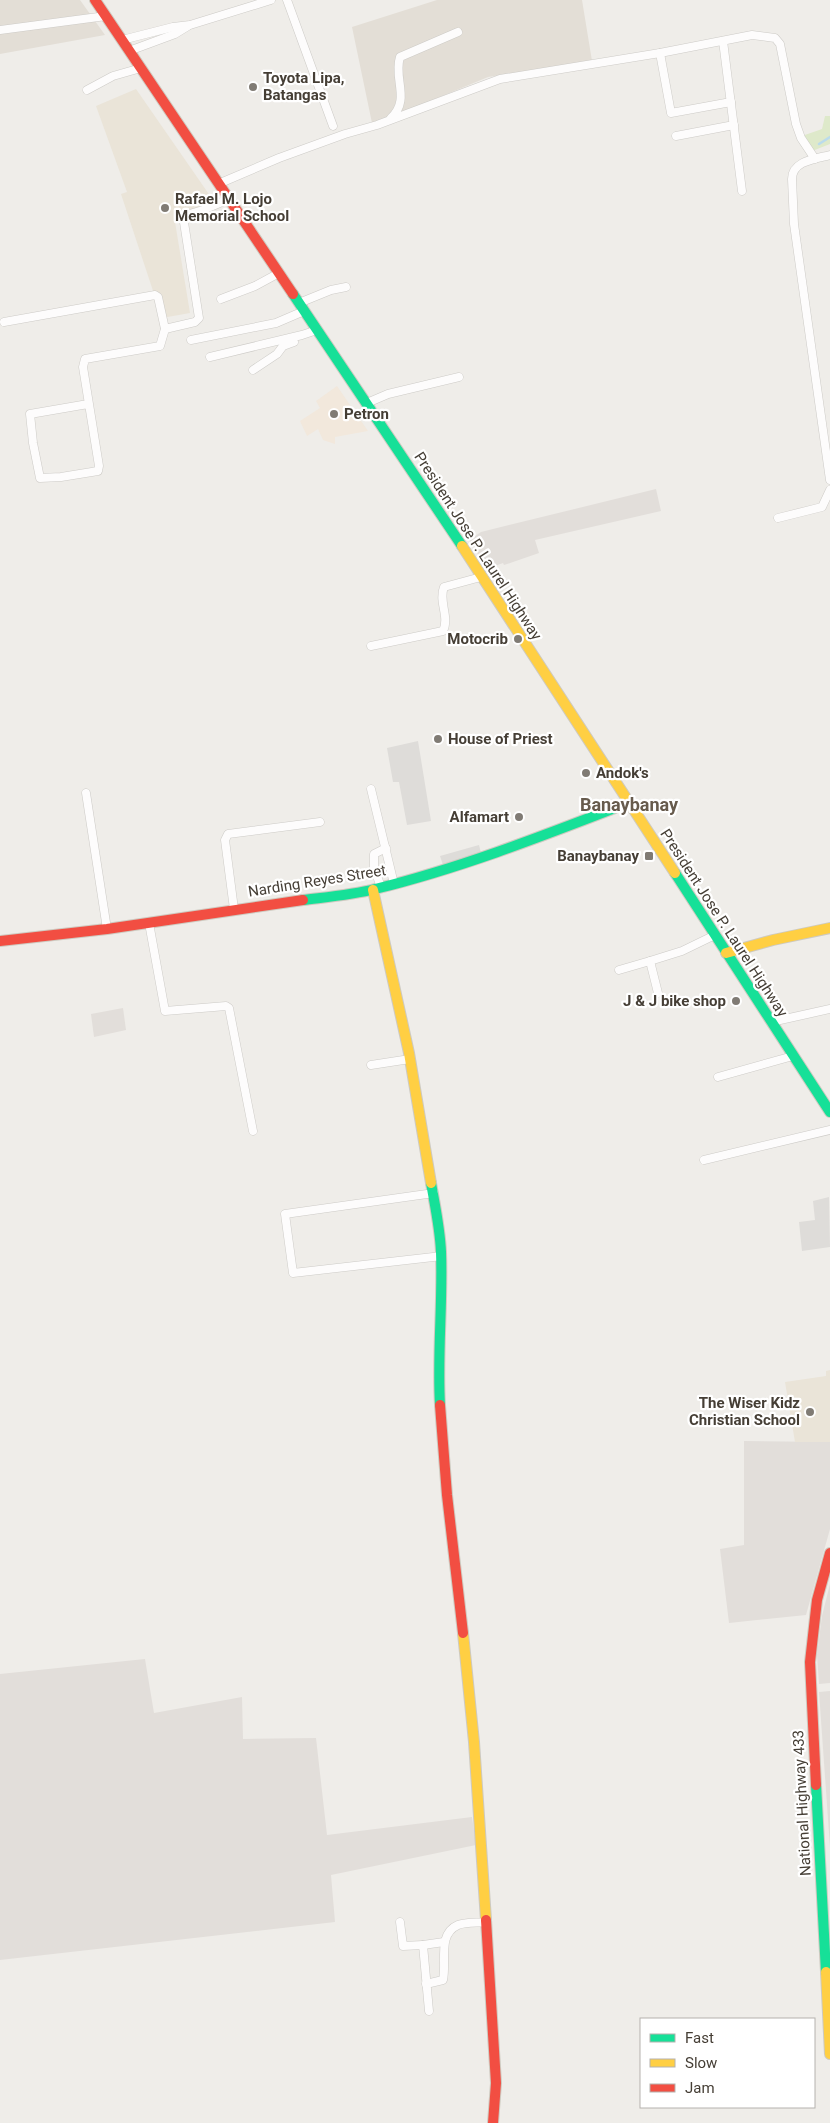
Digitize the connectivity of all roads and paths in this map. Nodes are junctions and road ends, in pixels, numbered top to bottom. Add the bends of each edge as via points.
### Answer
1 (95, 0) edge
2 (270, 0) edge
3 (287, 0) edge
4 (106, 16) junction
5 (190, 26) junction
6 (0, 30) edge
7 (458, 32) dead end
8 (122, 40) junction
9 (723, 41) junction
10 (129, 51) junction
11 (660, 53) junction
12 (141, 68) junction
13 (86, 90) dead end
14 (731, 102) junction
15 (390, 120) junction
16 (734, 125) junction
17 (333, 126) dead end
18 (676, 136) dead end
19 (830, 155) edge
20 (814, 159) junction
21 (218, 184) junction
22 (742, 191) dead end
23 (229, 199) junction
24 (279, 273) junction
25 (346, 287) dead end
26 (221, 299) dead end
27 (302, 307) junction
28 (4, 322) dead end
29 (165, 329) junction
30 (319, 332) junction
31 (191, 340) dead end
32 (210, 356) dead end
33 (253, 370) dead end
34 (459, 377) dead end
35 (367, 403) junction
36 (88, 404) junction
37 (830, 480) edge
38 (830, 490) edge
39 (778, 518) dead end
40 (481, 577) junction
41 (371, 646) dead end
42 (371, 789) dead end
43 (86, 793) dead end
44 (628, 803) junction
45 (320, 822) dead end
46 (386, 848) junction
47 (394, 884) junction
48 (377, 888) junction
49 (234, 909) junction
50 (149, 923) junction
51 (830, 928) edge
52 (107, 929) junction
53 (714, 935) junction
54 (0, 941) edge
55 (726, 953) junction
56 (650, 961) junction
57 (619, 970) dead end
58 (658, 993) dead end
59 (830, 1009) edge
60 (771, 1022) junction
61 (793, 1056) junction
62 (410, 1059) junction
63 (371, 1065) dead end
64 (718, 1077) dead end
65 (830, 1112) edge
66 (830, 1130) edge
67 (254, 1131) dead end
68 (704, 1160) dead end
69 (434, 1193) junction
70 (442, 1256) junction
71 (830, 1553) edge
72 (400, 1922) dead end
73 (486, 1922) junction
74 (444, 1942) junction
75 (423, 1945) junction
76 (426, 1984) junction
77 (429, 2011) dead end
78 (830, 2054) edge
79 (493, 2123) edge

1 - 4 main road, President Jose P. Laurel Highway
2 - 5 street
3 - 17 street
4 - 6 street
4 - 8 main road, President Jose P. Laurel Highway
5 - 8 street
5 - 10 street
7 - 15 street via 400,57 400,108
8 - 10 main road, President Jose P. Laurel Highway
9 - 11 street
9 - 14 street
9 - 20 street via 762,35 775,38 780,44 796,124
10 - 12 main road, President Jose P. Laurel Highway
11 - 14 street via 670,113
11 - 15 street via 500,79
12 - 13 street via 113,76
12 - 21 main road, President Jose P. Laurel Highway
14 - 16 street
15 - 21 street via 279,158
16 - 18 street
16 - 22 street
19 - 20 street
20 - 37 street via 796,166 792,172 794,224
21 - 23 main road, President Jose P. Laurel Highway
23 - 24 main road, President Jose P. Laurel Highway
23 - 29 street via 183,216 198,318 195,322
24 - 26 street
24 - 27 main road, President Jose P. Laurel Highway
25 - 27 street via 331,290
27 - 30 main road, President Jose P. Laurel Highway
27 - 31 street via 276,323
28 - 29 street via 155,296 158,297
29 - 36 street via 160,346 85,359 83,367
30 - 32 street
30 - 33 street via 288,343
30 - 35 main road, President Jose P. Laurel Highway
34 - 35 street via 388,394
35 - 40 main road, President Jose P. Laurel Highway
36 - 36 street via 98,471 40,478 30,414
38 - 39 street via 822,507
40 - 41 street via 444,587 444,631
40 - 44 main road, President Jose P. Laurel Highway
42 - 46 street
43 - 52 street
44 - 47 main road, Narding Reyes Street via 531,840
44 - 53 main road, President Jose P. Laurel Highway
45 - 49 street via 228,834 225,840
46 - 47 street
46 - 48 street via 374,854
47 - 48 main road, Narding Reyes Street
48 - 49 main road, Narding Reyes Street
48 - 62 main road
49 - 50 main road, Narding Reyes Street
50 - 52 main road, Narding Reyes Street
50 - 67 street via 165,1011 229,1008
51 - 55 main road
52 - 54 main road, Narding Reyes Street
53 - 55 main road, President Jose P. Laurel Highway
53 - 56 street
55 - 60 main road, President Jose P. Laurel Highway
56 - 57 street
56 - 58 street
59 - 60 street
60 - 61 main road, President Jose P. Laurel Highway
61 - 64 street
61 - 65 main road, President Jose P. Laurel Highway
62 - 63 street
62 - 69 main road
66 - 68 street
69 - 70 main road
69 - 70 street via 285,1214 293,1273
70 - 73 main road via 438,1374 470,1695
71 - 78 main road, National Highway 433 via 818,1600 810,1662
72 - 75 street via 403,1946
73 - 74 street via 459,1924 450,1930
73 - 79 main road via 496,2083
74 - 75 street
74 - 76 street via 442,1980
75 - 76 street
76 - 77 street

